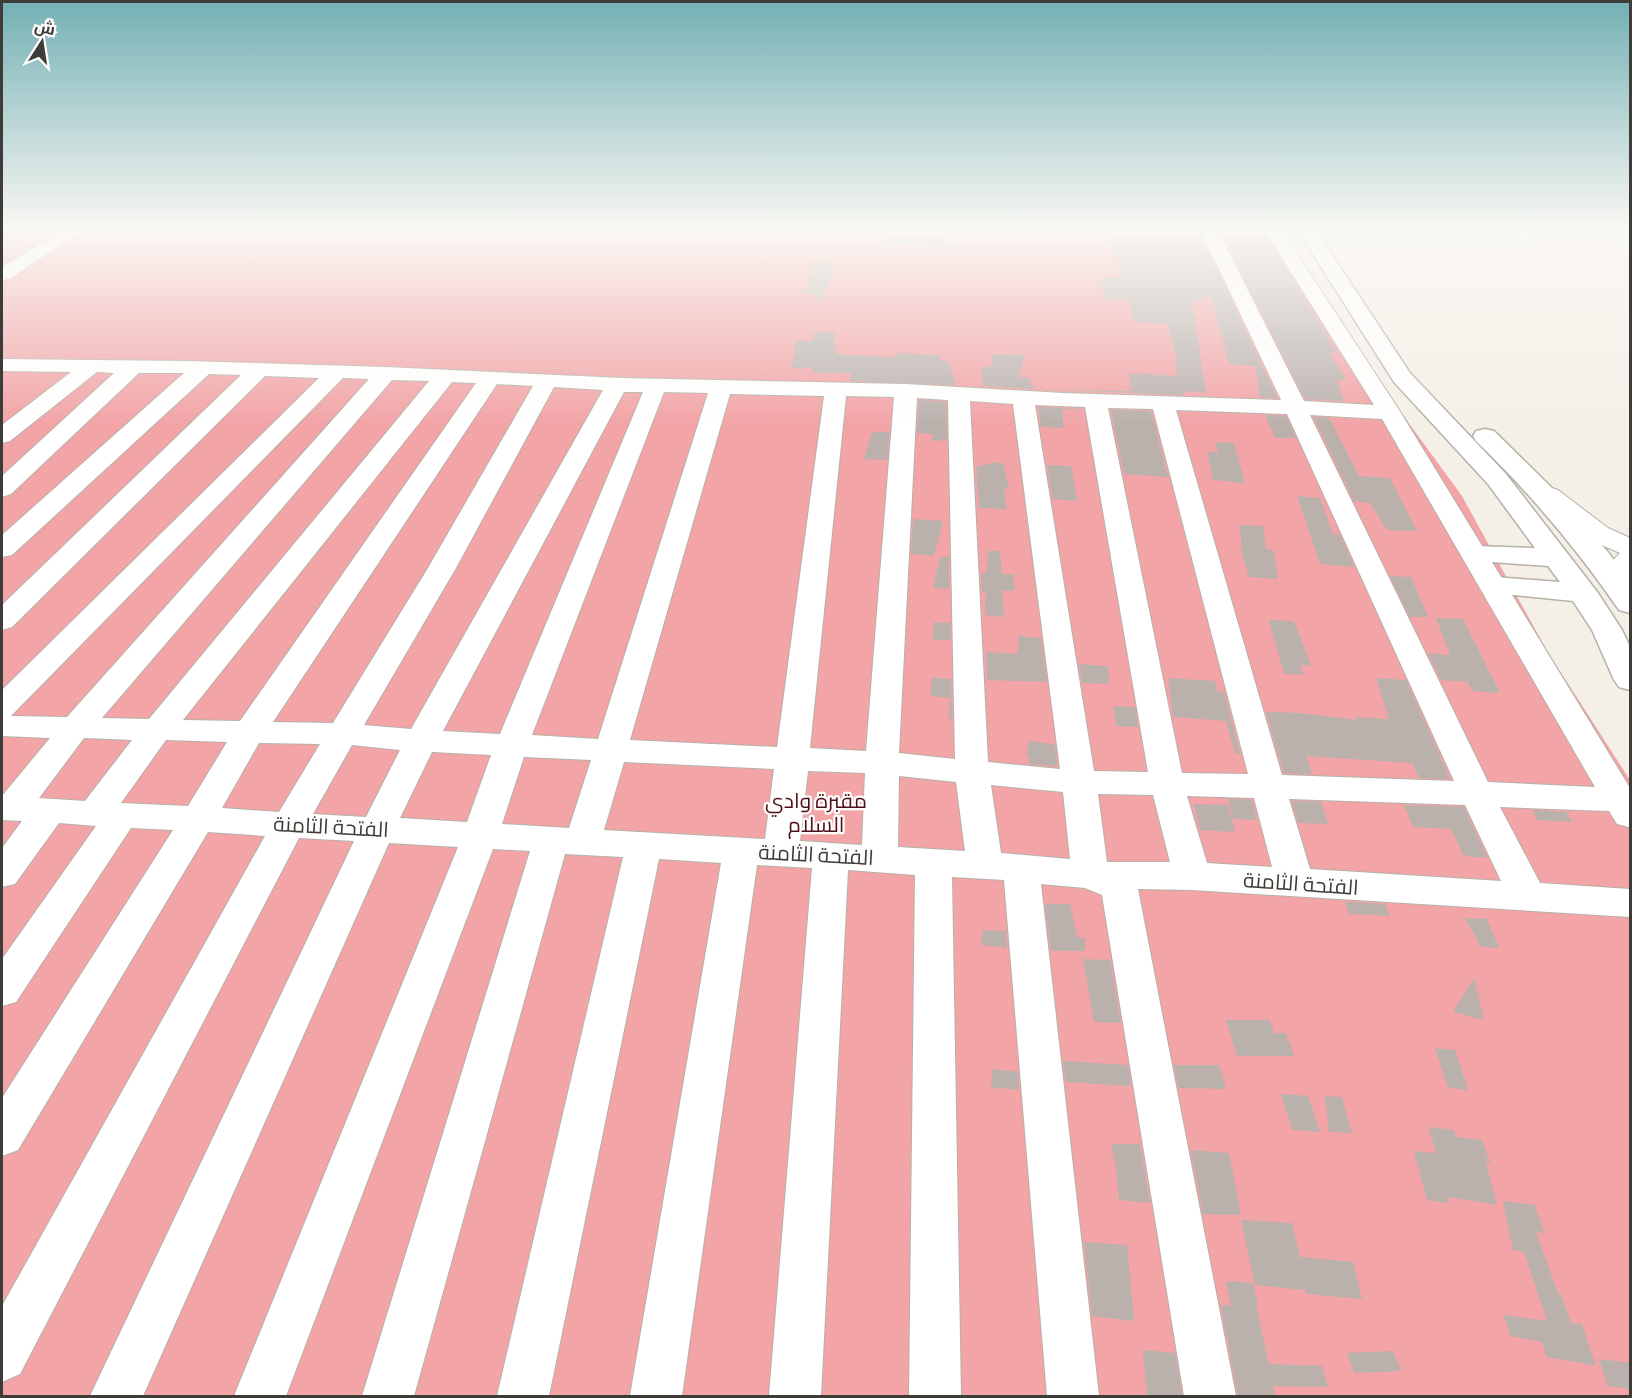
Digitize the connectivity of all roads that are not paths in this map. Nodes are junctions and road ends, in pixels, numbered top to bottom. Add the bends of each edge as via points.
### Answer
1 (1240, 294) edge
2 (1314, 294) edge
3 (1348, 294) edge
4 (1370, 294) edge
5 (11, 365) edge
6 (92, 366) junction
7 (134, 366) junction
8 (203, 368) junction
9 (260, 370) junction
10 (338, 372) junction
11 (386, 373) junction
12 (446, 375) junction
13 (491, 377) junction
14 (2, 380) edge
15 (547, 381) junction
16 (616, 384) junction
17 (656, 386) junction
18 (720, 389) junction
19 (836, 390) junction
20 (906, 391) junction
21 (959, 394) junction
22 (1023, 398) junction
23 (1095, 402) junction
24 (1179, 403) junction
25 (1295, 407) junction
26 (1390, 413) junction
27 (1437, 416) junction
28 (1463, 416) junction
29 (2, 436) edge
30 (1492, 443) junction
31 (1467, 447) junction
32 (1539, 488) junction
33 (2, 489) edge
34 (1630, 548) edge
35 (2, 549) edge
36 (1475, 554) junction
37 (1558, 558) junction
38 (1630, 559) edge
39 (1630, 579) edge
40 (1495, 586) junction
41 (1583, 593) junction
42 (1630, 604) edge
43 (2, 621) edge
44 (1630, 680) edge
45 (2, 708) edge
46 (2, 726) edge
47 (75, 728) junction
48 (157, 730) junction
49 (249, 734) junction
50 (344, 735) junction
51 (421, 741) junction
52 (511, 746) junction
53 (609, 749) junction
54 (792, 758) junction
55 (882, 763) junction
56 (972, 772) junction
57 (1079, 782) junction
58 (1167, 785) junction
59 (1270, 786) junction
60 (1476, 795) junction
61 (7, 808) edge
62 (1626, 810) edge
63 (49, 811) junction
64 (108, 815) junction
65 (198, 820) junction
66 (289, 824) junction
67 (377, 829) junction
68 (480, 836) junction
69 (567, 841) junction
70 (644, 846) junction
71 (761, 852) junction
72 (831, 856) junction
73 (880, 859) junction
74 (933, 862) junction
75 (1003, 866) junction
76 (2, 874) edge
77 (1090, 875) junction
78 (1192, 876) junction
79 (1295, 883) junction
80 (1528, 897) junction
81 (1630, 903) edge
82 (2, 990) edge
83 (2, 1136) edge
84 (2, 1356) edge
85 (116, 1396) edge
86 (260, 1396) edge
87 (388, 1396) edge
88 (523, 1396) edge
89 (656, 1396) edge
90 (795, 1396) edge
91 (935, 1396) edge
92 (1072, 1396) edge
93 (1210, 1396) edge

1 - 25 street
2 - 26 street
3 - 27 main road via 1402,377
4 - 28 main road via 1425,375
5 - 6 street
5 - 14 street
6 - 7 street
6 - 29 street
7 - 8 street
7 - 33 street
8 - 9 street
8 - 35 street
9 - 10 street
9 - 43 street
10 - 11 street
10 - 45 street
11 - 12 street
11 - 47 street
12 - 13 street
12 - 48 street
13 - 15 street
13 - 49 street
15 - 16 street
15 - 50 street
16 - 17 street
16 - 51 street
17 - 18 street
17 - 52 street
18 - 19 street
18 - 53 street
19 - 20 street
19 - 54 street
20 - 21 street
20 - 55 street
21 - 22 street
21 - 56 street
22 - 23 street
22 - 57 street
23 - 24 street
23 - 58 street
24 - 25 street
24 - 59 street via 1163,404
25 - 26 street
25 - 60 street
26 - 36 street
27 - 28 main road
27 - 31 main road
28 - 30 main road
30 - 31 main road via 1471,441
30 - 32 main road
31 - 37 main road
32 - 34 street via 1599,534
32 - 42 main road via 1574,526
36 - 37 main road
36 - 40 street
37 - 41 main road
38 - 39 street via 1623,564
40 - 41 main road
40 - 62 street
41 - 44 main road via 1607,630
46 - 47 street
47 - 48 street
47 - 61 street
48 - 49 street
48 - 64 street
49 - 50 street
49 - 65 street
50 - 51 street
50 - 66 street
51 - 52 street
51 - 67 street
52 - 53 street
52 - 68 street
53 - 54 street
53 - 69 street
54 - 55 street
54 - 71 street
55 - 56 street
55 - 73 street
56 - 57 street
56 - 75 street
57 - 58 street
57 - 77 street
58 - 59 street
58 - 78 street
59 - 60 street
59 - 79 street
60 - 62 street
60 - 80 street
61 - 63 street, الفتحة الثامنة
63 - 64 street, الفتحة الثامنة
63 - 76 street
64 - 65 street, الفتحة الثامنة
64 - 82 street
65 - 66 street, الفتحة الثامنة
65 - 83 street
66 - 67 street, الفتحة الثامنة
66 - 84 street
67 - 68 street, الفتحة الثامنة
67 - 85 street
68 - 69 street, الفتحة الثامنة
68 - 86 street
69 - 70 street, الفتحة الثامنة
69 - 87 street
70 - 71 street, الفتحة الثامنة
70 - 88 street
71 - 72 street, الفتحة الثامنة
71 - 89 street
72 - 73 street, الفتحة الثامنة
72 - 90 street
73 - 74 street, الفتحة الثامنة
74 - 75 street, الفتحة الثامنة
74 - 91 street
75 - 77 street, الفتحة الثامنة
75 - 92 street
77 - 78 street, الفتحة الثامنة
77 - 93 street via 1119,887
78 - 79 street, الفتحة الثامنة
79 - 80 street, الفتحة الثامنة
80 - 81 street, الفتحة الثامنة

